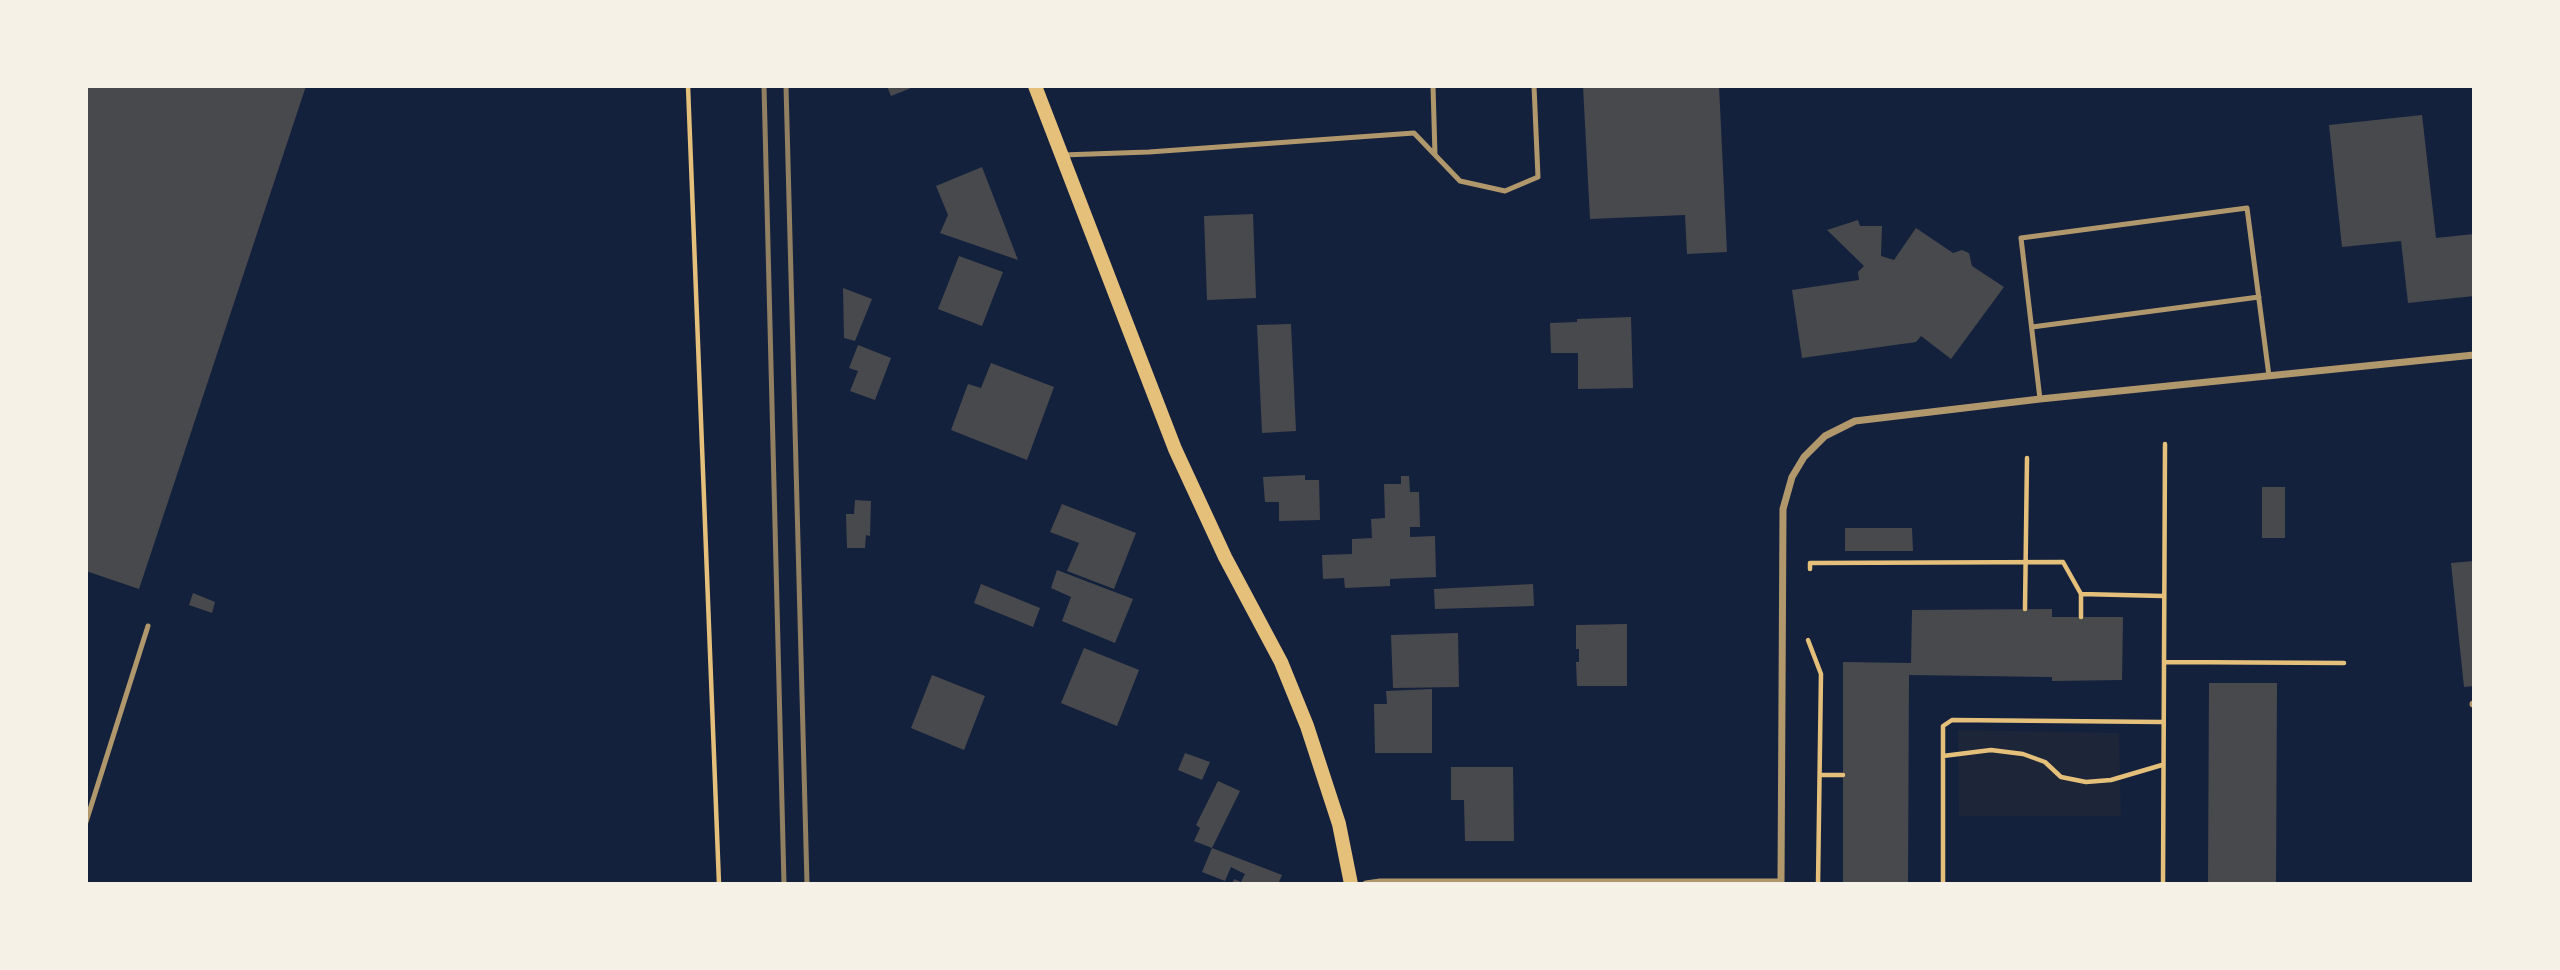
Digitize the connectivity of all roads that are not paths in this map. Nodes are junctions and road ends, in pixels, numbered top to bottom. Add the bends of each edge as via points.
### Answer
1 (1035, 86) edge
2 (1433, 86) edge
3 (1534, 86) edge
4 (1062, 155) junction
5 (1435, 155) junction
6 (2259, 297) junction
7 (2032, 327) junction
8 (2474, 355) edge
9 (2269, 376) junction
10 (2040, 399) junction
11 (148, 626) dead end
12 (86, 822) edge
13 (1781, 883) edge
14 (1351, 884) edge
15 (1366, 884) edge

1 - 4 main road
2 - 5 lane
3 - 5 lane via 1538,177 1505,191 1472,184 1460,181
4 - 5 lane via 1414,133
4 - 14 main road via 1175,449 1281,662 1307,726 1339,824
6 - 7 lane
6 - 7 lane via 2247,208 2021,238
6 - 9 lane
7 - 10 lane
8 - 9 street
9 - 10 street
10 - 13 street via 1855,421 1825,436 1792,477 1783,509
11 - 12 lane
13 - 15 street

